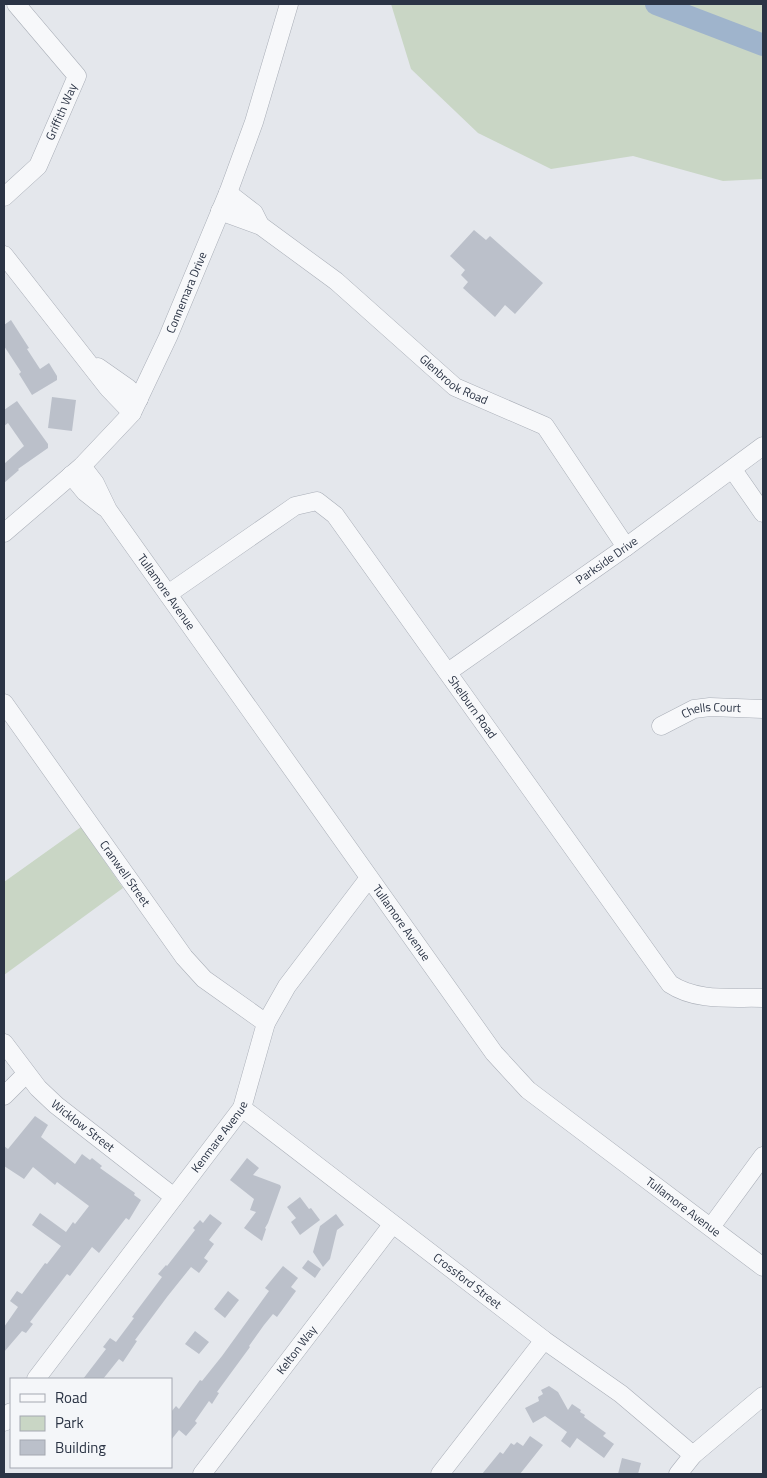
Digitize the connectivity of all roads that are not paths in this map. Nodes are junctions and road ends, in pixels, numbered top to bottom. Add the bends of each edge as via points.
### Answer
1 (16, 4) edge
2 (289, 4) edge
3 (228, 193) junction
4 (4, 197) edge
5 (220, 211) junction
6 (261, 226) junction
7 (6, 263) edge
8 (135, 406) junction
9 (763, 446) edge
10 (733, 470) junction
11 (77, 471) junction
12 (763, 513) edge
13 (4, 533) edge
14 (626, 547) junction
15 (168, 594) junction
16 (448, 672) junction
17 (4, 703) edge
18 (763, 709) edge
19 (661, 726) dead end
20 (369, 878) junction
21 (763, 998) edge
22 (266, 1023) junction
23 (4, 1043) edge
24 (26, 1074) junction
25 (4, 1096) edge
26 (242, 1108) junction
27 (763, 1156) edge
28 (174, 1197) junction
29 (392, 1224) junction
30 (711, 1227) junction
31 (763, 1267) edge
32 (544, 1340) junction
33 (37, 1378) edge
34 (763, 1396) edge
35 (693, 1454) junction
36 (202, 1474) edge
37 (440, 1474) edge
38 (678, 1474) edge

1 - 4 street, Griffith Way via 77,76 38,166
2 - 3 street, Connemara Drive via 254,122
3 - 5 street, Connemara Drive
3 - 6 street, Glenbrook Road via 254,213
5 - 6 street, Glenbrook Road
5 - 8 street, Connemara Drive via 168,337
6 - 14 street, Glenbrook Road via 336,281 455,387 546,426
7 - 8 street via 108,388
8 - 11 street, Connemara Drive via 105,444
9 - 10 street, Parkside Drive
10 - 12 street
10 - 14 street, Parkside Drive
11 - 13 street, Connemara Drive
11 - 15 street, Tullamore Avenue via 95,483 108,510
14 - 16 street, Parkside Drive
15 - 16 street, Shelburn Road via 296,506 317,501 335,515
15 - 20 street, Tullamore Avenue
16 - 21 street, Shelburn Road via 670,984 697,996
17 - 22 street, Cranwell Street via 184,957 204,979
18 - 19 street, Chells Court via 694,709
20 - 22 street, Kenmare Avenue via 288,986
20 - 30 street, Tullamore Avenue via 480,1035 511,1073 528,1090
22 - 26 street, Kenmare Avenue
23 - 24 street, Wicklow Street
24 - 25 street
24 - 28 street, Wicklow Street via 56,1105
26 - 28 street, Kenmare Avenue
26 - 29 street, Crossford Street
27 - 30 street
28 - 33 street, Kenmare Avenue
29 - 32 street, Crossford Street
29 - 36 street, Kelton Way
30 - 31 street, Tullamore Avenue
32 - 35 street, Crossford Street via 621,1394
32 - 37 street
34 - 35 street
35 - 38 street

